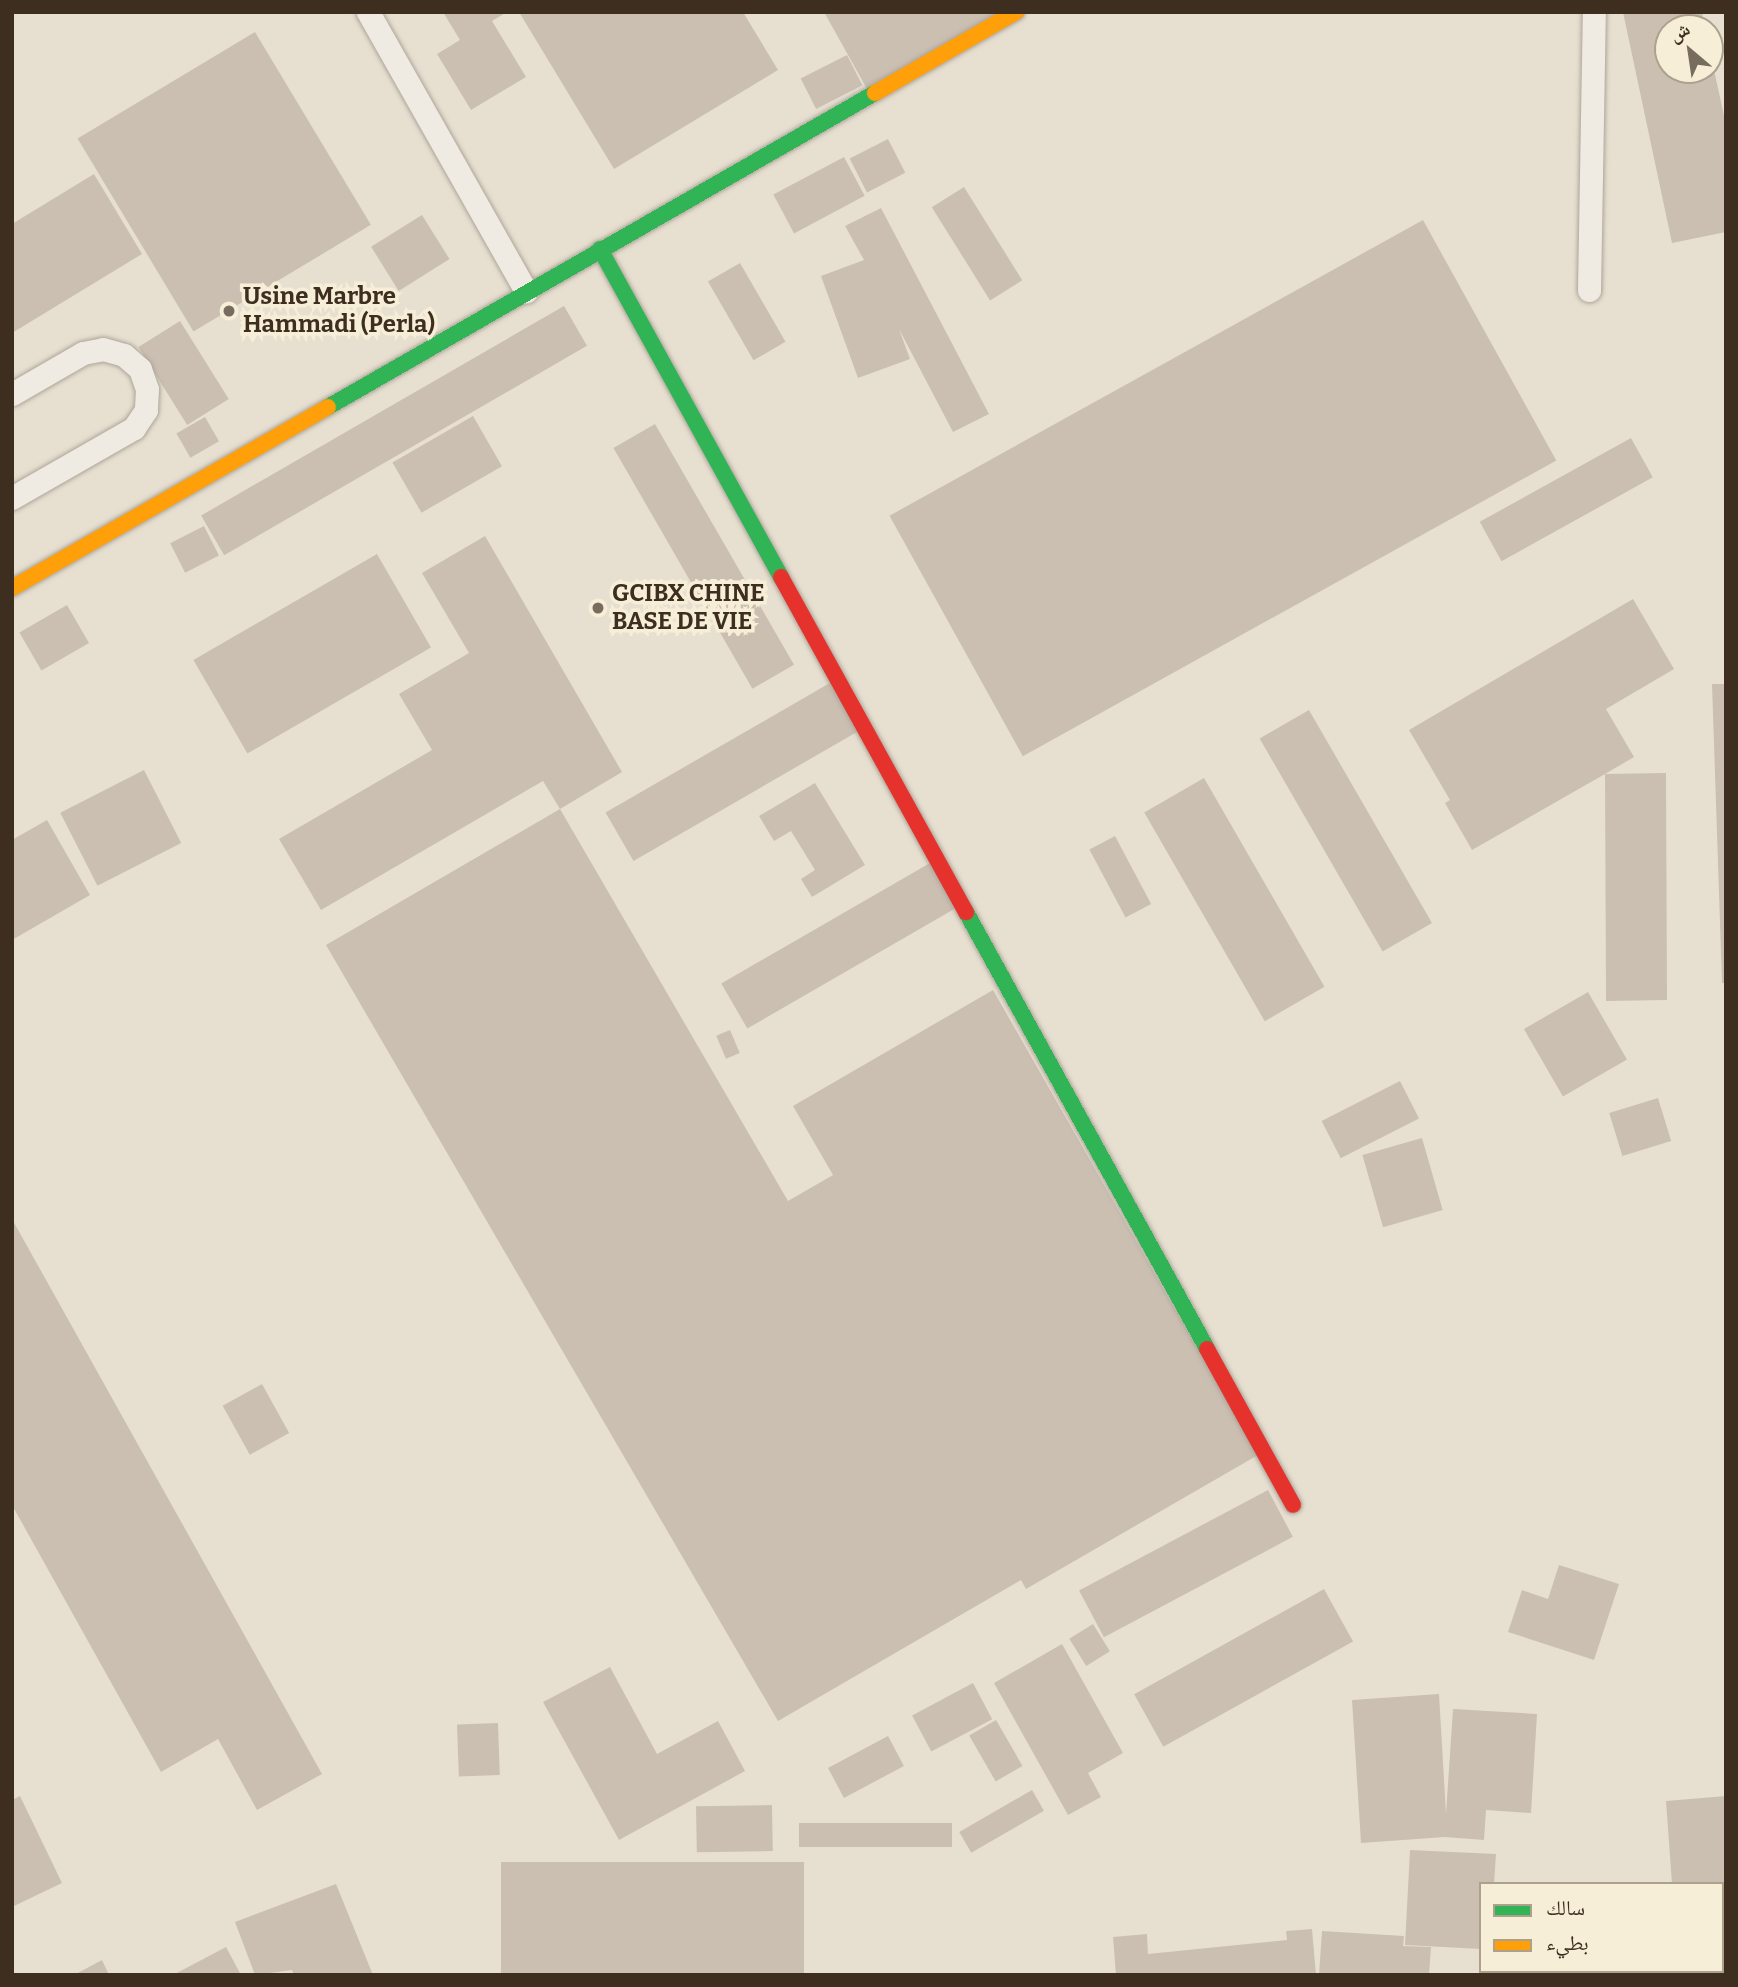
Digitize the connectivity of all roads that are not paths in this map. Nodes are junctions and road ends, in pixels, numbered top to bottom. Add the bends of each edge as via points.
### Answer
1 (368, 12) edge
2 (1016, 12) edge
3 (1594, 12) edge
4 (600, 249) junction
5 (1588, 290) dead end
6 (526, 291) junction
7 (12, 394) edge
8 (12, 498) edge
9 (12, 587) edge
10 (1293, 1505) dead end

1 - 6 lane
2 - 4 street
3 - 5 lane
4 - 6 street
4 - 10 street
6 - 9 street
7 - 8 lane via 83,353 103,349 124,355 140,369 147,389 146,410 134,428

